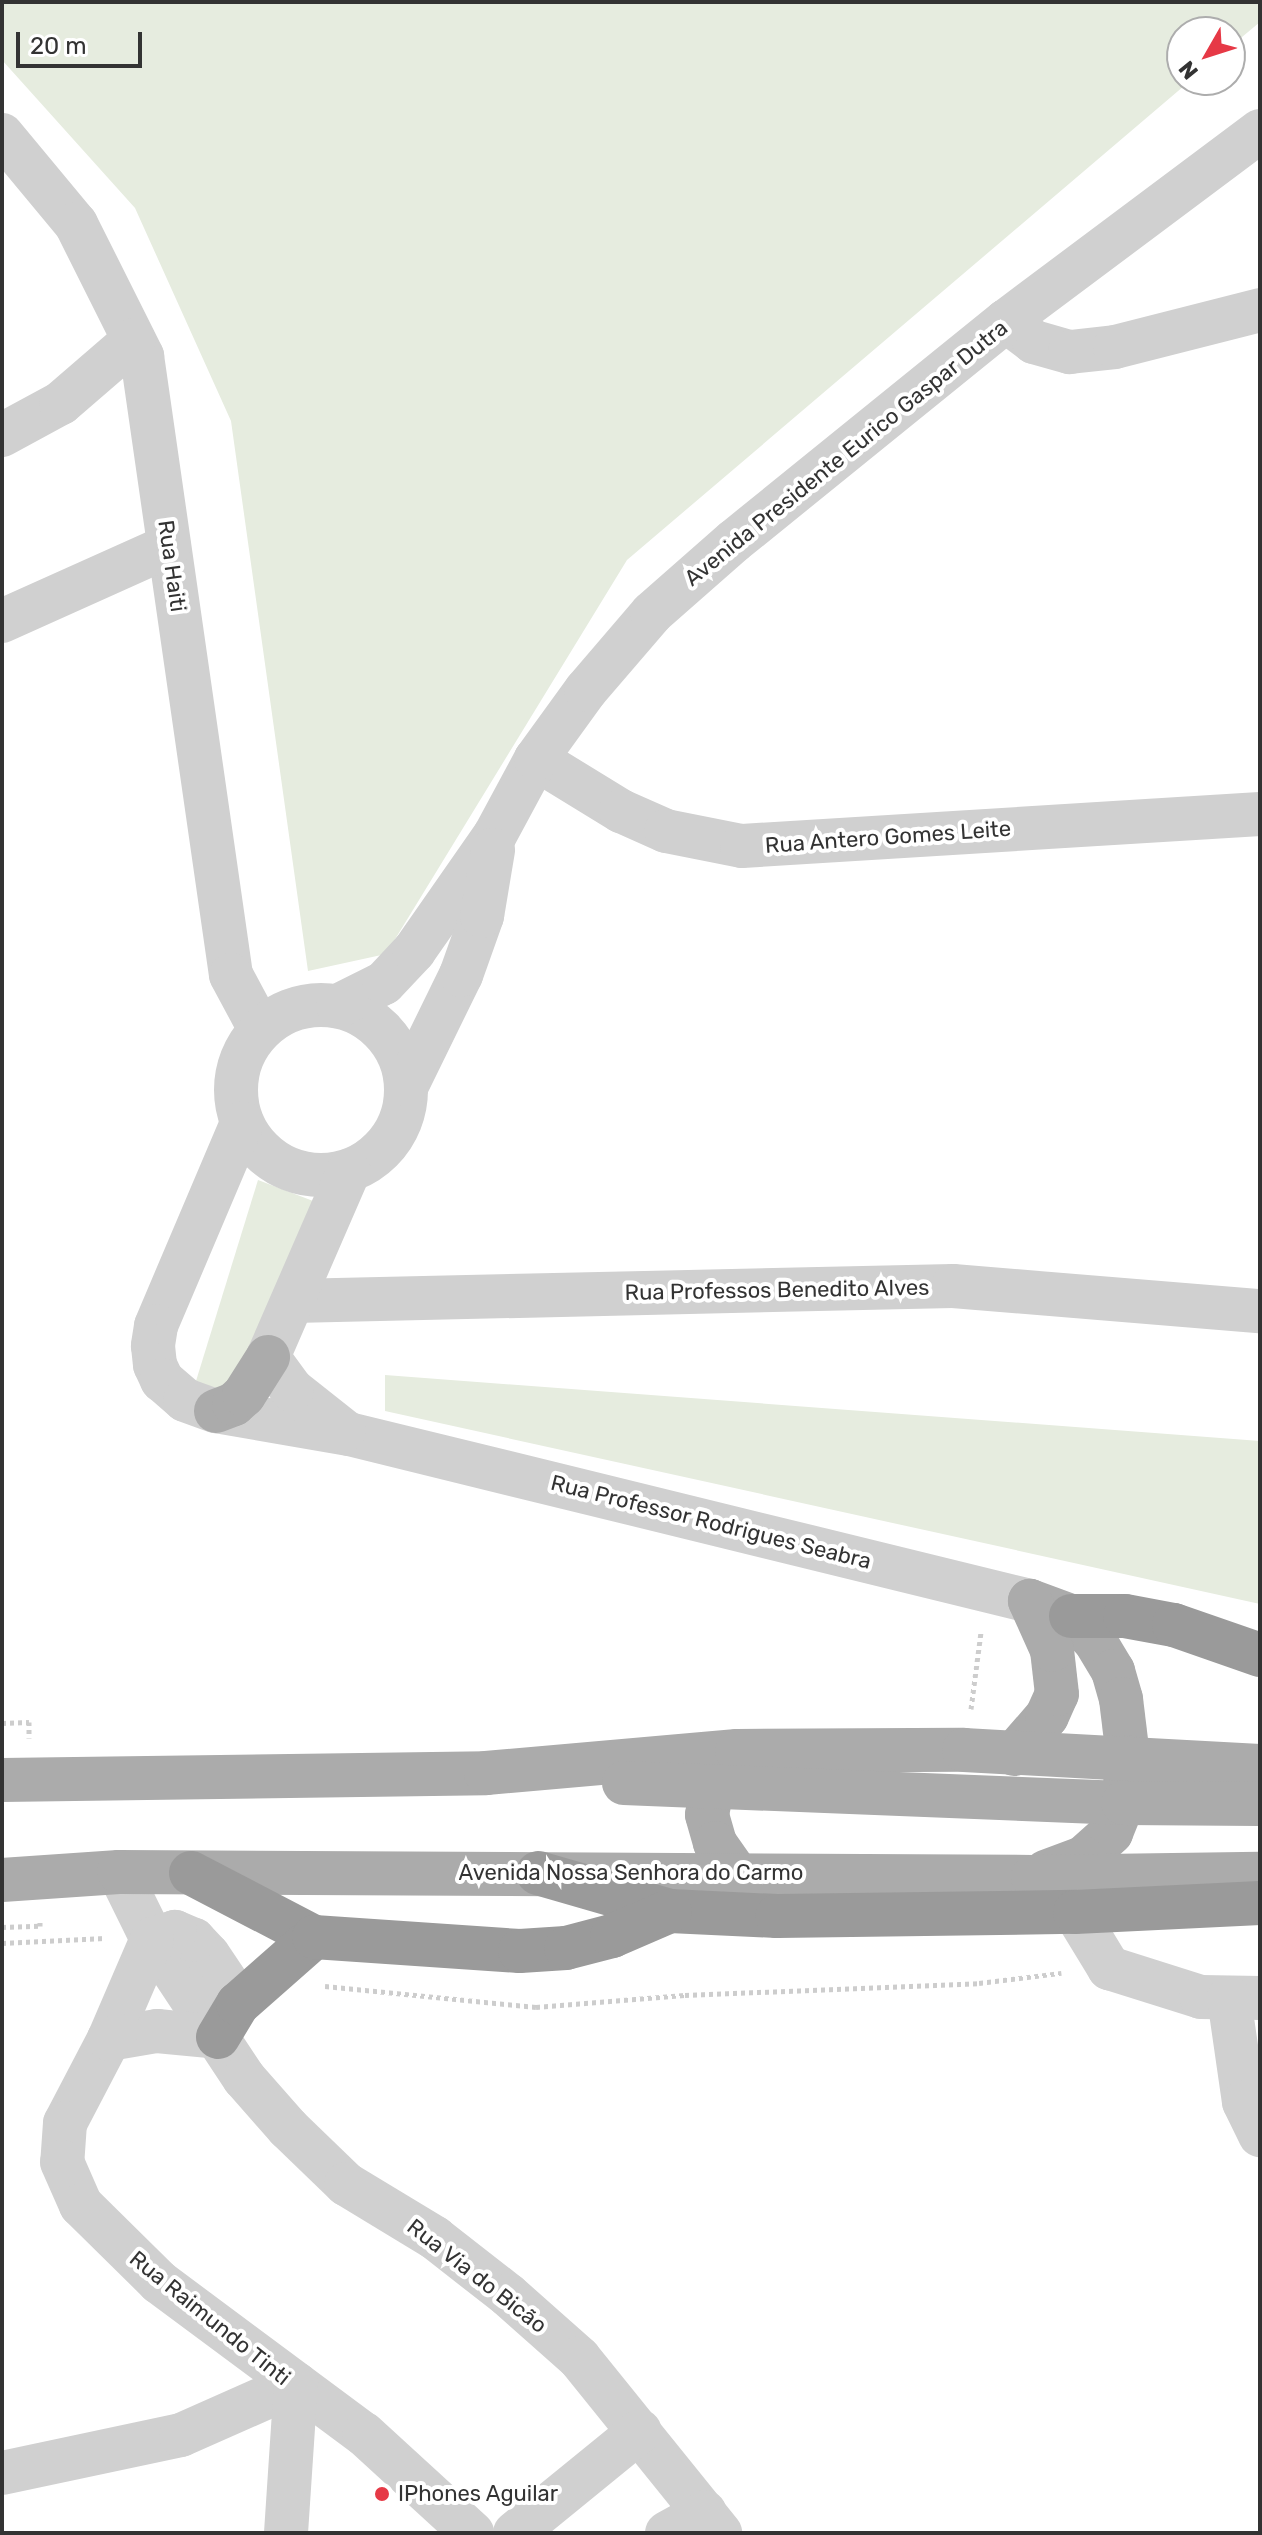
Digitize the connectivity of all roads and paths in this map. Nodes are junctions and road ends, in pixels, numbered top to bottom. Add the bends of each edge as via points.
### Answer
1 (1260, 131) edge
2 (2, 135) edge
3 (1260, 310) edge
4 (1006, 321) junction
5 (134, 340) junction
6 (2, 435) edge
7 (169, 546) junction
8 (2, 621) edge
9 (536, 759) junction
10 (1260, 814) edge
11 (495, 835) junction
12 (338, 1006) junction
13 (260, 1029) junction
14 (407, 1085) junction
15 (242, 1123) junction
16 (349, 1171) junction
17 (293, 1301) junction
18 (1260, 1311) edge
19 (268, 1357) junction
20 (216, 1411) junction
21 (349, 1434) junction
22 (1030, 1601) junction
23 (1071, 1616) junction
24 (1260, 1655) edge
25 (980, 1661) dead end
26 (969, 1720) dead end
27 (29, 1722) dead end
28 (2, 1723) edge
29 (737, 1751) junction
30 (1014, 1754) junction
31 (1128, 1757) junction
32 (1260, 1766) edge
33 (486, 1773) junction
34 (2, 1780) edge
35 (712, 1789) junction
36 (1123, 1803) junction
37 (1260, 1804) edge
38 (119, 1872) junction
39 (191, 1873) junction
40 (538, 1873) junction
41 (736, 1873) junction
42 (1260, 1874) edge
43 (1033, 1877) junction
44 (2, 1880) edge
45 (1260, 1903) edge
46 (670, 1911) junction
47 (1075, 1912) junction
48 (40, 1926) dead end
49 (2, 1927) edge
50 (314, 1937) junction
51 (107, 1938) dead end
52 (152, 1939) junction
53 (2, 1943) edge
54 (1109, 1968) junction
55 (278, 1972) junction
56 (1244, 1998) edge
57 (218, 2037) junction
58 (109, 2039) junction
59 (1260, 2135) edge
60 (296, 2384) junction
61 (640, 2431) junction
62 (2, 2473) edge
63 (712, 2522) edge
64 (286, 2533) edge
65 (472, 2533) edge
66 (515, 2533) edge
67 (667, 2533) edge

1 - 4 street, Avenida Presidente Eurico Gaspar Dutra
2 - 5 street, Rua Haiti via 76,224
3 - 4 street via 1115,347 1070,352 1034,342
4 - 9 street, Avenida Presidente Eurico Gaspar Dutra via 652,613
5 - 6 street via 61,403
5 - 7 street, Rua Haiti via 142,356
7 - 8 street
7 - 13 street, Rua Haiti via 231,975
9 - 10 street, Rua Antero Gomes Leite via 621,811 666,831 742,846
9 - 11 street, Avenida Presidente Eurico Gaspar Dutra
11 - 12 street, Avenida Presidente Eurico Gaspar Dutra via 414,951 384,983
11 - 14 street, Avenida Presidente Eurico Gaspar Dutra via 482,916 461,975
12 - 13 street via 296,1008
12 - 14 street via 364,1016 385,1033 400,1057
13 - 15 street via 245,1049 237,1073 235,1098
14 - 16 street via 404,1113 393,1138 374,1158
15 - 16 street via 255,1145 298,1173
15 - 20 street via 156,1326 153,1346 155,1365 173,1392
16 - 17 street
17 - 18 street, Rua Professos Benedito Alves via 953,1286
17 - 19 street
19 - 20 main road via 244,1395
19 - 21 street, Rua Professor Rodrigues Seabra via 292,1390
20 - 21 street, Rua Professor Rodrigues Seabra
21 - 22 street, Rua Professor Rodrigues Seabra
22 - 23 main road, Rua Professor Rodrigues Seabra
22 - 30 main road via 1052,1650 1057,1694 1047,1716
23 - 24 highway via 1125,1616 1174,1625
23 - 31 main road via 1113,1671
25 - 26 path
27 - 28 path
29 - 30 main road
29 - 33 main road
29 - 35 main road
30 - 31 main road
31 - 32 main road
31 - 36 main road
33 - 34 main road
33 - 35 main road
35 - 36 main road
35 - 41 main road via 707,1815 715,1843
36 - 37 main road
36 - 43 main road via 1111,1833 1083,1858
38 - 39 main road, Avenida Nossa Senhora do Carmo
38 - 44 main road, Avenida Nossa Senhora do Carmo
38 - 52 street
39 - 40 main road, Avenida Nossa Senhora do Carmo
39 - 50 highway
40 - 41 main road, Avenida Nossa Senhora do Carmo
40 - 46 highway
41 - 43 main road, Avenida Nossa Senhora do Carmo
42 - 43 main road, Avenida Nossa Senhora do Carmo
45 - 47 highway
46 - 47 highway via 777,1916
46 - 50 highway via 612,1936 566,1948 520,1951
47 - 54 street
48 - 49 path
50 - 55 highway
51 - 53 path
52 - 57 street via 175,1932 194,1940 225,1980
52 - 58 street, Rua Raimundo Tinti
54 - 55 path via 979,1983 536,2007 312,1985
54 - 56 street via 1201,1997
55 - 57 highway via 238,2004
56 - 59 street via 1244,2102
57 - 58 street via 157,2031
57 - 61 street, Rua Via do Bicão via 244,2078 346,2184 435,2238 508,2295 579,2358
58 - 60 street, Rua Raimundo Tinti via 65,2123 62,2162 81,2205 159,2282
60 - 62 street via 181,2435
60 - 64 street, Rua Raimundo Tinti
60 - 65 street via 364,2434
61 - 63 street, Rua Via do Bicão
61 - 66 street
63 - 67 street

